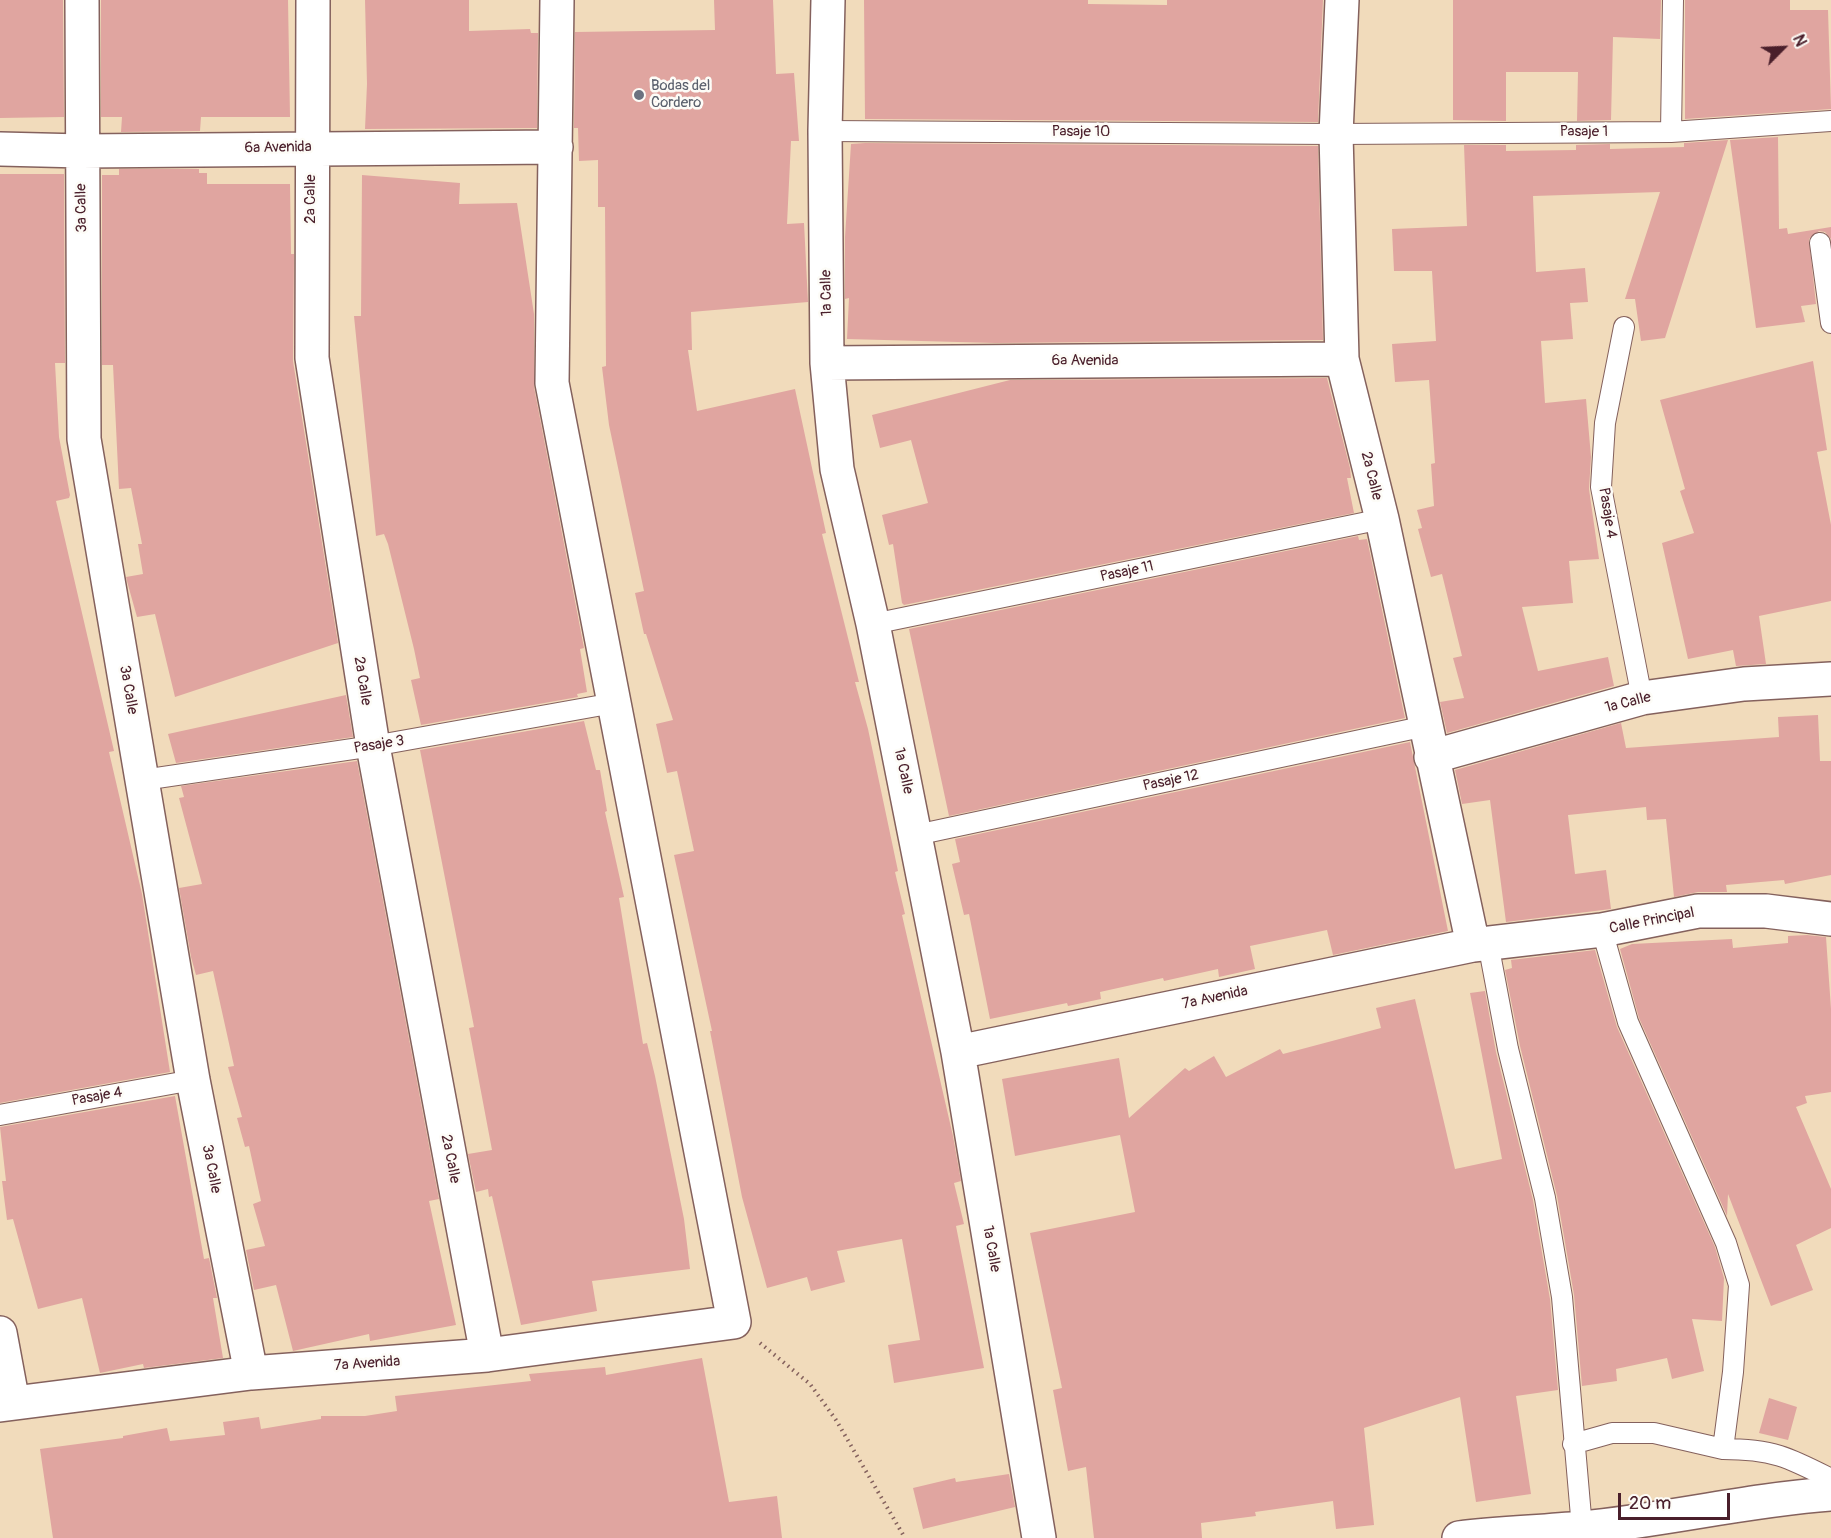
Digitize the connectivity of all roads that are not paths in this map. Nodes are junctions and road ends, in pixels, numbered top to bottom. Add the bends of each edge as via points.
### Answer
1 (82, 0) edge
2 (313, 0) edge
3 (557, 0) edge
4 (828, 0) edge
5 (1342, 0) edge
6 (1673, 0) edge
7 (1831, 121) edge
8 (825, 131) junction
9 (1671, 132) junction
10 (1336, 134) junction
11 (310, 147) junction
12 (556, 147) junction
13 (0, 149) edge
14 (82, 151) junction
15 (1820, 243) dead end
16 (1831, 323) edge
17 (1624, 327) dead end
18 (1342, 359) junction
19 (828, 363) junction
20 (1382, 519) junction
21 (873, 624) junction
22 (1831, 679) edge
23 (1642, 698) junction
24 (614, 703) junction
25 (1429, 742) junction
26 (373, 746) junction
27 (143, 780) junction
28 (916, 836) junction
29 (1831, 919) edge
30 (1602, 930) junction
31 (1480, 944) junction
32 (958, 1052) junction
33 (193, 1080) junction
34 (0, 1115) edge
35 (0, 1333) edge
36 (487, 1355) junction
37 (251, 1373) junction
38 (7, 1404) edge
39 (1573, 1444) junction
40 (1724, 1449) junction
41 (1831, 1479) edge
42 (1831, 1494) edge
43 (1582, 1528) junction
44 (1039, 1538) edge
45 (1460, 1538) edge

1 - 14 street, 3a Calle
2 - 11 street, 2a Calle
3 - 12 street
4 - 8 street, 1a Calle
5 - 10 street, 2a Calle
6 - 9 lane
7 - 9 lane, Pasaje 1
8 - 10 lane, Pasaje 10
8 - 19 street, 1a Calle
9 - 10 lane, Pasaje 1
10 - 18 street, 2a Calle
11 - 12 street, 6a Avenida
11 - 14 street, 6a Avenida
11 - 26 street, 2a Calle via 312,358
12 - 24 street via 552,383
13 - 14 street, 6a Avenida
14 - 27 street, 3a Calle via 84,439
15 - 16 lane
17 - 23 lane, Pasaje 4 via 1605,423 1601,487
18 - 19 street, 6a Avenida
18 - 20 street, 2a Calle
19 - 21 street, 1a Calle via 837,469
20 - 21 lane, Pasaje 11
20 - 25 street, 2a Calle
21 - 28 street, 1a Calle
22 - 23 street, 1a Calle via 1744,684
23 - 25 street, 1a Calle
24 - 26 lane, Pasaje 3
24 - 36 street, 7a Avenida via 734,1322
25 - 28 lane, Pasaje 12
25 - 31 street, 2a Calle
26 - 27 lane, Pasaje 3
26 - 36 street, 2a Calle
27 - 33 street, 3a Calle
28 - 32 street, 1a Calle
29 - 30 street, Calle Principal via 1766,911 1698,911
30 - 31 street, Calle Principal
30 - 40 lane via 1628,1022 1726,1244 1739,1286
31 - 32 street, 7a Avenida
31 - 39 lane via 1545,1198 1562,1297
32 - 44 street, 1a Calle
33 - 34 lane, Pasaje 4
33 - 37 street, 3a Calle
35 - 38 street
36 - 37 street, 7a Avenida
37 - 38 street, 7a Avenida
39 - 40 lane via 1612,1433 1654,1433
39 - 43 lane
40 - 41 lane via 1760,1449
42 - 43 street
43 - 45 street

